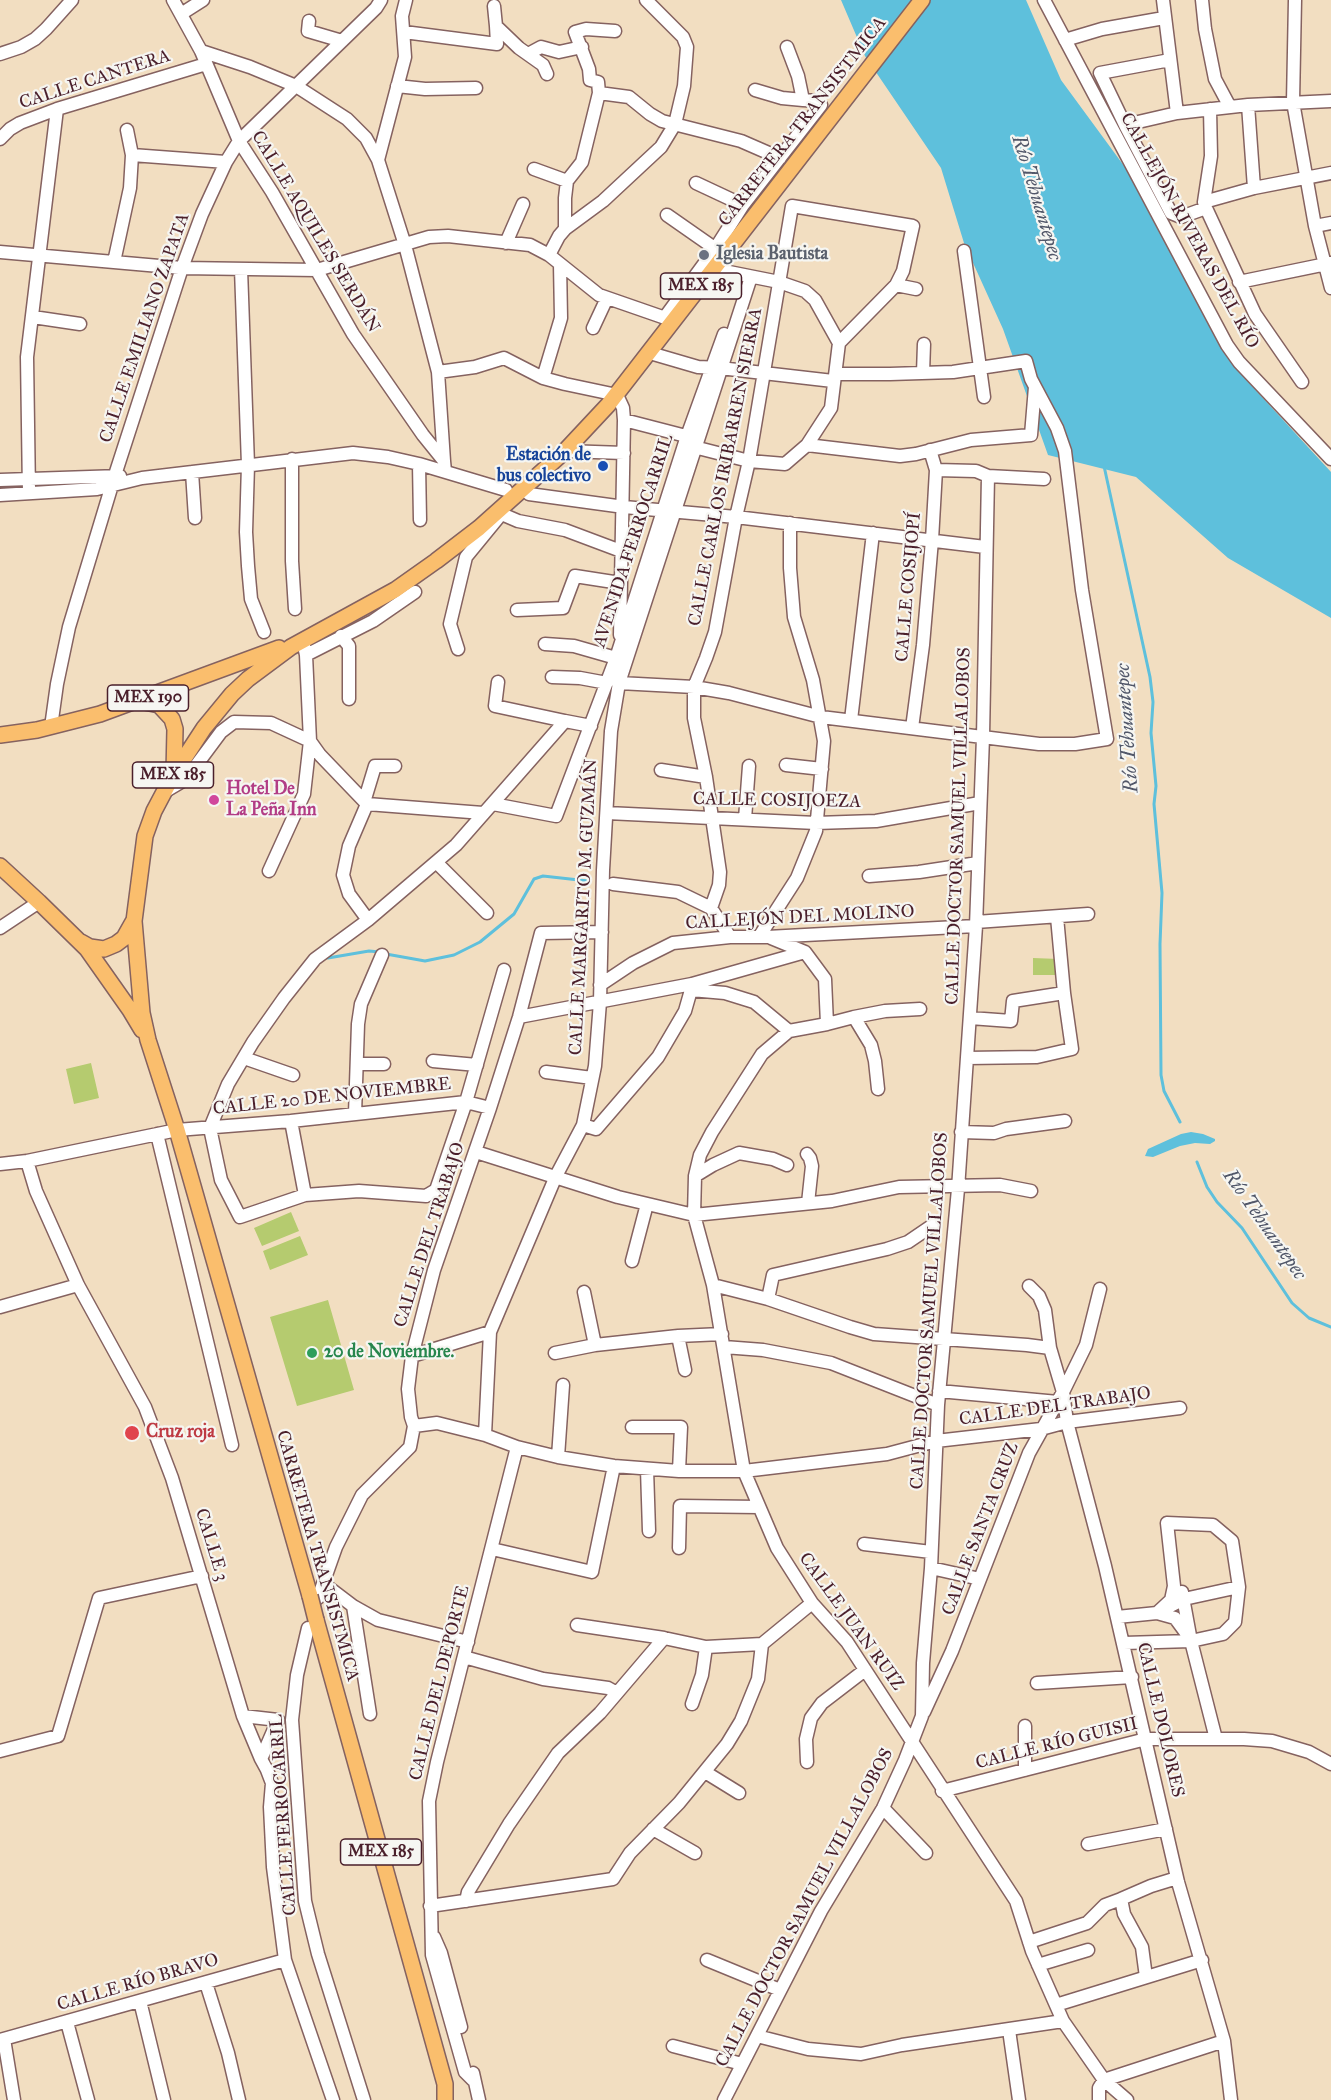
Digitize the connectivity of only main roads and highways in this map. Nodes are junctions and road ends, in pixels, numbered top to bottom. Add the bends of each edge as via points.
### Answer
1 (922, 0) edge
2 (300, 647) junction
3 (139, 701) junction
4 (0, 735) edge
5 (174, 773) junction
6 (0, 866) edge
7 (134, 921) junction
8 (78, 941) junction
9 (148, 1040) junction
10 (445, 2084) junction
11 (446, 2100) edge
12 (454, 2100) edge

1 - 2 main road, CARRETERA TRANSISTMICA / MEX 185 via 720,252 714,269 669,319 650,353 618,394 565,451 499,513 462,541 395,590
2 - 3 main road, CARRETERA TRANSISTMICA / MEX 190 via 278,648
2 - 5 main road, CARRETERA TRANSISTMICA / MEX 185 via 232,693
3 - 4 main road, CARRETERA TRANSISTMICA / MEX 190 via 51,727
3 - 5 main road via 159,705 172,719
5 - 7 main road, CARRETERA TRANSISTMICA / MEX 185 via 145,836
6 - 8 main road, CARRETERA TRANSISTMICA / MEX 185
7 - 8 main road via 124,939 104,949
7 - 9 main road, CARRETERA TRANSISTMICA / MEX 185
8 - 9 main road, CARRETERA TRANSISTMICA / MEX 185
9 - 10 main road, CARRETERA TRANSISTMICA / MEX 185, bridge via 314,1597 312,1624
10 - 11 main road, CARRETERA TRANSISTMICA / MEX 185
10 - 12 main road, CARRETERA TRANSISTMICA / MEX 185

